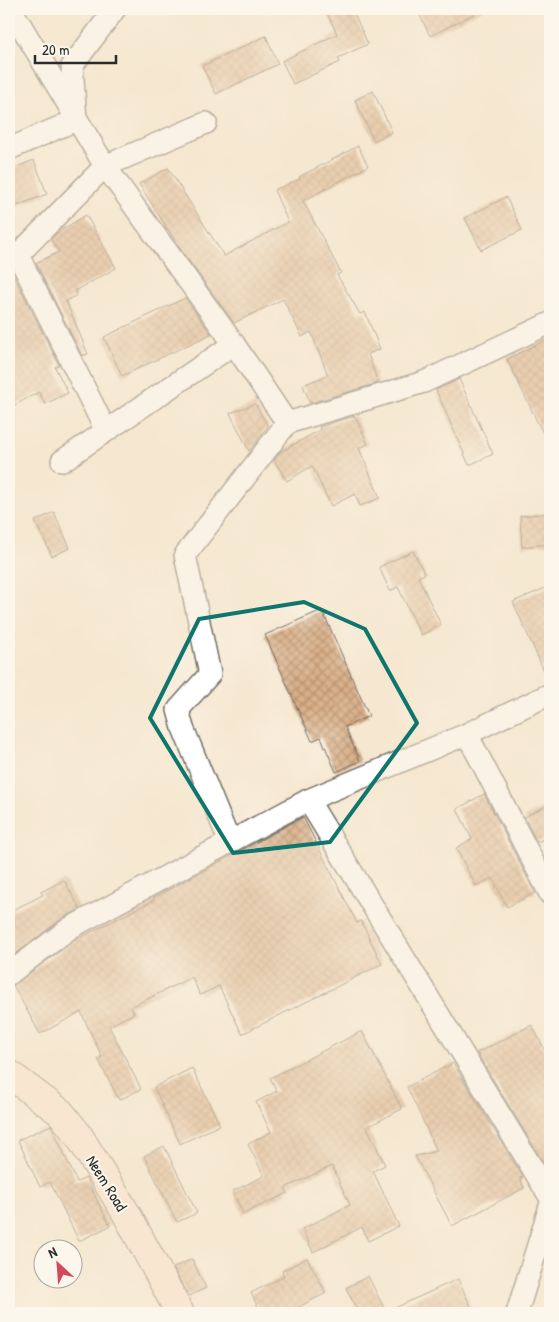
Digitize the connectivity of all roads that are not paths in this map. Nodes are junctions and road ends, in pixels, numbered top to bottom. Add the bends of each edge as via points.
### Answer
1 (11, 9) edge
2 (115, 9) edge
3 (76, 120) junction
4 (206, 122) dead end
5 (9, 149) edge
6 (105, 166) junction
7 (13, 257) edge
8 (550, 323) edge
9 (234, 344) junction
10 (286, 423) junction
11 (106, 430) junction
12 (62, 461) dead end
13 (550, 694) edge
14 (467, 734) junction
15 (308, 800) junction
16 (230, 843) junction
17 (550, 894) edge
18 (9, 974) edge
19 (9, 1074) edge
20 (550, 1198) edge
21 (550, 1206) edge
22 (180, 1313) edge
23 (517, 1313) edge

1 - 3 street
2 - 3 street via 72,66
3 - 5 street
3 - 6 street
4 - 6 street
6 - 7 street
6 - 9 street
7 - 11 street
8 - 10 street via 424,382
9 - 10 street
9 - 11 street
10 - 16 street via 185,555 210,674 178,710
11 - 12 street
13 - 14 street
14 - 15 street
14 - 17 street
15 - 16 street
15 - 20 street
16 - 18 street via 70,928
19 - 22 main road, Neem Road via 61,1113 79,1136 126,1213
21 - 23 street

